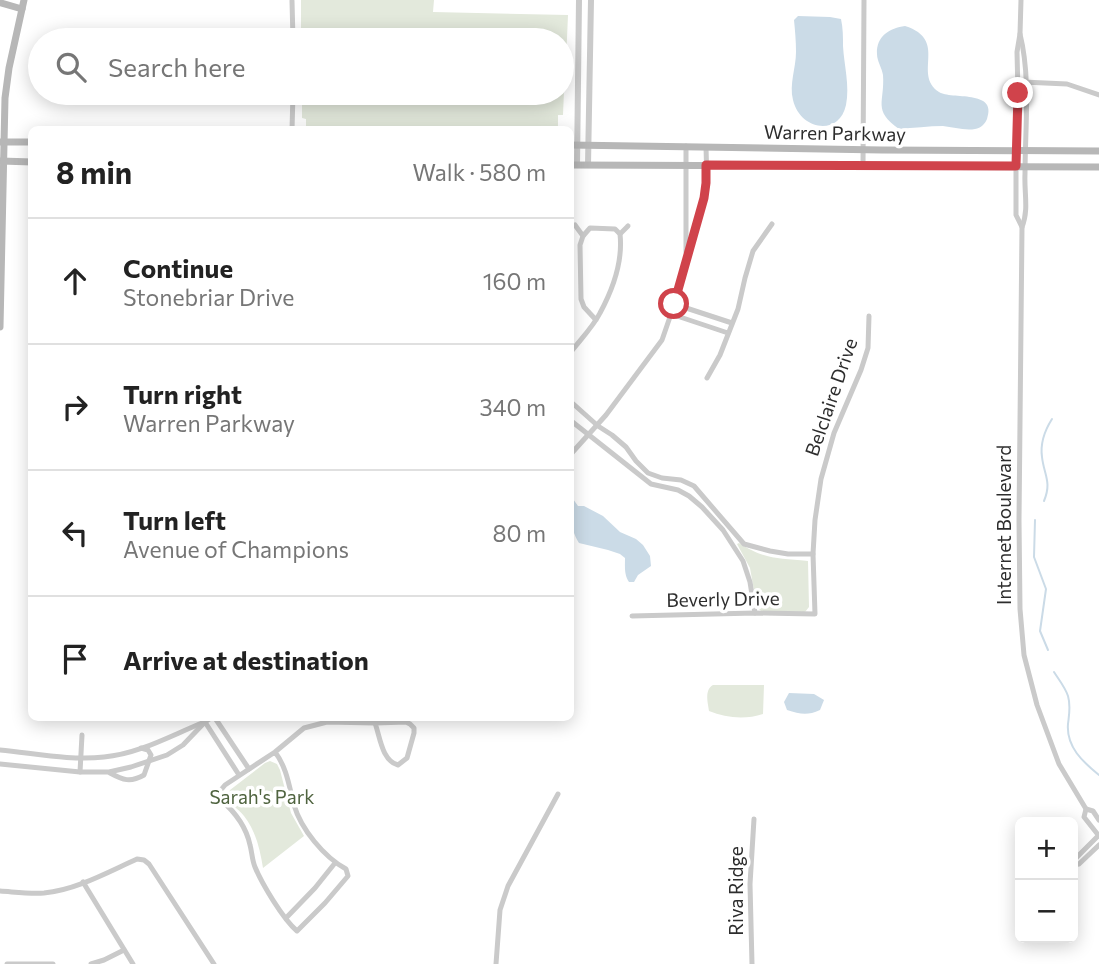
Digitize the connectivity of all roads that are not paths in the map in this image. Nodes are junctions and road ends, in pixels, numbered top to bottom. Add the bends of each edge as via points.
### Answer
1 (24, 0) edge
2 (579, 0) edge
3 (591, 0) edge
4 (864, 0) edge
5 (1021, 0) edge
6 (292, 1) edge
7 (1, 4) edge
8 (22, 9) junction
9 (293, 28) edge
10 (1020, 34) junction
11 (1016, 82) junction
12 (1026, 82) junction
13 (1099, 95) edge
14 (293, 105) edge
15 (292, 126) edge
16 (2, 142) edge
17 (28, 142) edge
18 (574, 145) edge
19 (589, 145) junction
20 (686, 146) junction
21 (706, 147) junction
22 (863, 148) junction
23 (1021, 150) junction
24 (1099, 151) edge
25 (2, 162) edge
26 (1099, 162) edge
27 (28, 163) edge
28 (574, 165) edge
29 (588, 165) junction
30 (686, 165) junction
31 (706, 165) junction
32 (863, 166) junction
33 (1016, 166) junction
34 (1025, 166) junction
35 (1084, 167) junction
36 (1099, 167) edge
37 (686, 207) junction
38 (701, 209) junction
39 (772, 224) dead end
40 (575, 225) dead end
41 (628, 226) dead end
42 (1022, 227) junction
43 (620, 234) junction
44 (583, 236) junction
45 (686, 259) junction
46 (674, 304) junction
47 (0, 309) edge
48 (671, 314) junction
49 (869, 316) dead end
50 (596, 320) junction
51 (732, 323) junction
52 (0, 327) edge
53 (728, 333) junction
54 (574, 348) edge
55 (708, 379) dead end
56 (574, 405) edge
57 (574, 423) edge
58 (598, 426) junction
59 (589, 435) junction
60 (574, 451) edge
61 (813, 554) junction
62 (755, 613) junction
63 (815, 614) joint
64 (632, 616) dead end
65 (215, 721) edge
66 (205, 722) junction
67 (375, 723) junction
68 (82, 735) dead end
69 (141, 748) junction
70 (0, 750) edge
71 (275, 752) junction
72 (81, 758) junction
73 (150, 762) junction
74 (0, 764) edge
75 (249, 769) junction
76 (80, 772) junction
77 (109, 772) junction
78 (239, 775) junction
79 (558, 793) dead end
80 (1086, 810) junction
81 (754, 819) dead end
82 (1099, 820) edge
83 (1099, 836) edge
84 (1099, 845) edge
85 (1078, 858) edge
86 (335, 863) junction
87 (1078, 864) edge
88 (83, 882) junction
89 (0, 891) edge
90 (286, 918) junction
91 (124, 950) junction
92 (7, 964) edge
93 (53, 964) edge
94 (90, 964) edge
95 (133, 964) edge
96 (214, 964) edge
97 (496, 964) edge
98 (751, 964) edge

1 - 8 main road
2 - 18 street
3 - 19 street
4 - 22 street
5 - 10 street
6 - 9 street
7 - 8 main road
8 - 16 main road via 9,68
10 - 11 street
10 - 12 street
11 - 12 street
11 - 23 street
12 - 13 street via 1067,84
12 - 23 street
14 - 15 street
16 - 17 main road
16 - 25 main road
18 - 19 main road, Warren Parkway
18 - 28 street
19 - 20 main road, Warren Parkway
19 - 29 street
20 - 21 main road, Warren Parkway
20 - 30 street
21 - 22 main road, Warren Parkway
21 - 31 street
22 - 23 main road, Warren Parkway
22 - 32 street
23 - 24 main road, Warren Parkway
23 - 33 street, Internet Boulevard
23 - 34 street, Internet Boulevard
25 - 27 main road
25 - 47 main road
26 - 35 main road
28 - 29 main road, Warren Parkway
29 - 30 main road, Warren Parkway
30 - 31 main road, Warren Parkway
30 - 37 street
31 - 32 main road, Warren Parkway
31 - 38 street
32 - 33 main road, Warren Parkway
33 - 34 main road, Warren Parkway
33 - 42 street, Internet Boulevard via 1016,215
34 - 35 main road, Warren Parkway
34 - 42 street, Internet Boulevard via 1026,218
35 - 36 main road, Warren Parkway
37 - 38 street
37 - 45 street
38 - 45 street
39 - 51 street via 753,251
40 - 44 street
41 - 43 street
42 - 80 street, Internet Boulevard via 1019,520 1024,655 1059,764
43 - 44 street via 615,229 590,228
43 - 50 street via 617,274
44 - 50 street via 581,299
45 - 46 street
46 - 48 street
46 - 51 street
47 - 52 main road
48 - 53 street
48 - 58 street via 662,340
49 - 61 street, Belclaire Drive via 868,348 834,433 821,480
50 - 54 street
51 - 53 street
53 - 55 street
56 - 58 street
57 - 59 street
58 - 59 street
58 - 61 street via 626,447 648,473 694,486 744,544 788,554
59 - 60 street
59 - 62 street via 651,484 678,490 702,507 743,561
61 - 63 street, Belclaire Drive
62 - 63 street, Beverly Drive
62 - 64 street, Beverly Drive
65 - 75 street
66 - 69 street
66 - 73 street via 178,749
66 - 78 street
67 - 67 street via 386,757 390,763 401,764 407,758 414,728 406,722
67 - 71 street via 321,723 304,728
68 - 72 street
69 - 72 street via 103,758
69 - 73 street via 148,750
70 - 72 street
71 - 75 street
71 - 86 street via 296,812
72 - 76 street
73 - 77 street
73 - 77 street via 144,775 135,780
74 - 76 street
75 - 78 street
76 - 77 street
78 - 90 street via 220,791 220,798 242,823 261,880
79 - 97 street via 508,887 500,910
80 - 82 street, Internet Boulevard
80 - 83 street, Internet Boulevard via 1084,817
81 - 98 street, Riva Ridge
83 - 85 street
84 - 87 street
86 - 90 street
86 - 90 street via 346,869 348,876 342,884 297,930
88 - 89 street via 45,893
88 - 91 street
88 - 96 street via 144,860
91 - 94 street
91 - 95 street
92 - 93 street

